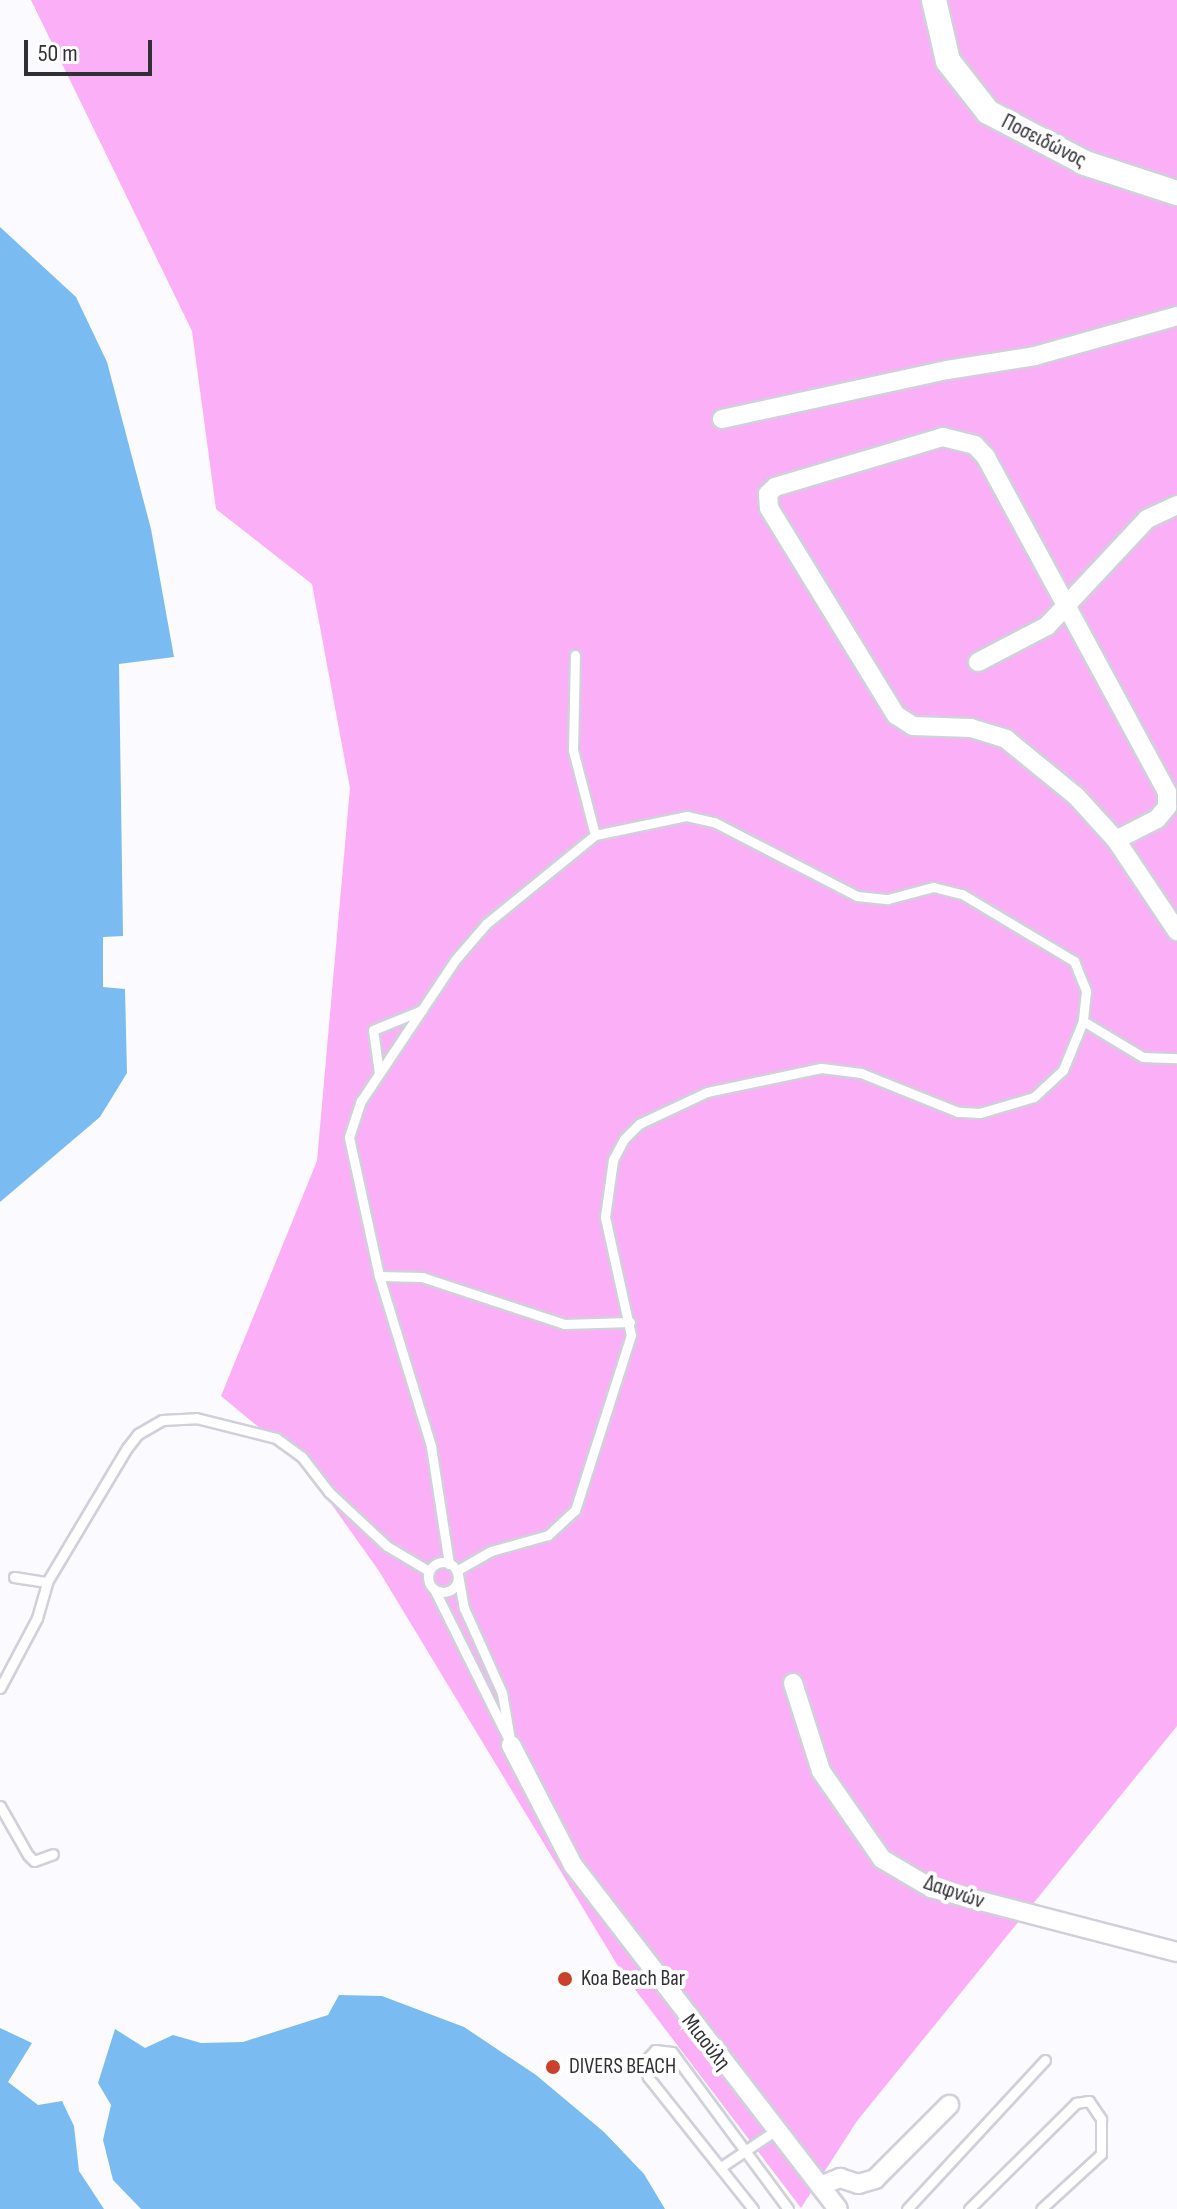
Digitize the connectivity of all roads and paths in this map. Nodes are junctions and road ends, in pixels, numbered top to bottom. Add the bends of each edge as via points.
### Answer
1 (934, 0) edge
2 (1177, 193) edge
3 (1177, 316) edge
4 (722, 419) dead end
5 (1177, 505) edge
6 (1065, 608) junction
7 (575, 655) dead end
8 (978, 662) dead end
9 (595, 835) junction
10 (1116, 840) junction
11 (1177, 931) edge
12 (422, 1010) junction
13 (1083, 1021) junction
14 (1177, 1058) edge
15 (379, 1074) junction
16 (379, 1276) junction
17 (630, 1322) junction
18 (455, 1570) junction
19 (429, 1571) junction
20 (14, 1577) dead end
21 (47, 1582) junction
22 (434, 1589) junction
23 (793, 1683) dead end
24 (0, 1688) edge
25 (511, 1745) junction
26 (0, 1806) edge
27 (53, 1854) dead end
28 (1177, 1952) edge
29 (1045, 2060) dead end
30 (949, 2105) dead end
31 (776, 2130) junction
32 (748, 2149) junction
33 (721, 2167) junction
34 (820, 2186) junction
35 (753, 2209) edge
36 (788, 2209) edge
37 (838, 2209) edge
38 (907, 2209) edge
39 (969, 2209) edge
40 (1041, 2209) edge

1 - 2 street, Ποσειδώνος via 948,61 988,112 1085,163
3 - 4 street via 1035,356
5 - 6 street via 1147,519
6 - 8 street via 1047,626
6 - 10 street via 1167,792 1167,807 1157,819
6 - 10 street via 986,457 960,438 915,446 775,487 768,494 769,508 896,715 913,726 971,728 1006,739 1076,796
7 - 9 lane via 573,750
9 - 12 lane via 486,924
9 - 13 lane via 671,818 701,818 857,896 888,899 933,887 962,894 1074,961 1086,991
10 - 11 street
12 - 15 lane
12 - 15 lane via 373,1030
13 - 14 lane via 1143,1057
13 - 17 lane via 1052,1084 1034,1097 980,1113 933,1105 861,1073 821,1068 707,1092 639,1124 613,1160 606,1189 605,1217
15 - 16 lane via 361,1101 349,1137
16 - 17 lane via 422,1277 564,1324
16 - 18 lane via 431,1446
17 - 18 lane via 629,1346 575,1510 548,1535 491,1551
18 - 19 lane via 435,1564
18 - 22 lane via 452,1589
18 - 25 lane via 464,1608 502,1693
19 - 21 lane via 387,1546 329,1492 302,1457 276,1438 178,1418 149,1425 138,1434
19 - 22 lane
20 - 21 lane
21 - 24 lane via 37,1618
22 - 25 lane
23 - 28 street, Δαφνών via 821,1771 882,1859 931,1888
25 - 31 street, Μιαούλη via 573,1865
26 - 27 lane via 34,1861
29 - 38 lane
30 - 34 street via 875,2179 858,2184 840,2178
31 - 32 lane
31 - 34 street, Μιαούλη
32 - 33 lane
32 - 33 lane via 672,2052 655,2050 644,2062 648,2077
32 - 36 lane
33 - 35 lane
34 - 37 street, Μιαούλη
39 - 40 lane via 1076,2103 1089,2101 1101,2119 1101,2154

